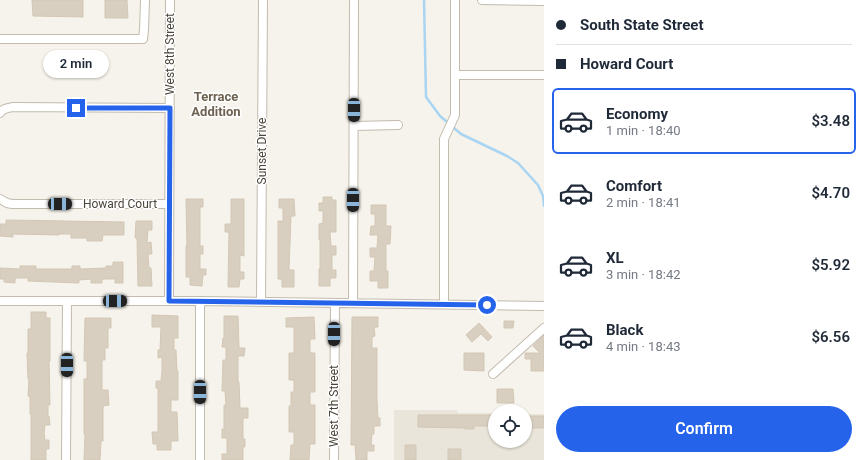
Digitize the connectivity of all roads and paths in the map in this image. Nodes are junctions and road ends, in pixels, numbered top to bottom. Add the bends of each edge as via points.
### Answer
1 (145, 0) edge
2 (170, 0) edge
3 (262, 0) edge
4 (354, 0) edge
5 (455, 0) edge
6 (482, 0) edge
7 (544, 1) edge
8 (0, 39) edge
9 (455, 75) junction
10 (544, 75) edge
11 (170, 108) junction
12 (0, 113) edge
13 (398, 125) dead end
14 (354, 126) junction
15 (0, 199) edge
16 (169, 204) junction
17 (0, 301) edge
18 (67, 301) junction
19 (169, 301) junction
20 (200, 301) junction
21 (261, 302) junction
22 (335, 303) junction
23 (353, 303) junction
24 (444, 304) junction
25 (544, 306) edge
26 (544, 328) edge
27 (493, 374) dead end
28 (66, 460) edge
29 (200, 460) edge
30 (334, 460) edge

1 - 8 street via 143,39
2 - 11 street, West 8th Street
3 - 21 street, Sunset Drive
4 - 14 street
5 - 9 street
6 - 7 street
9 - 10 street
9 - 24 street via 455,115 444,139
11 - 12 street via 13,107
11 - 16 street, West 8th Street
13 - 14 street
14 - 23 street
15 - 16 street, Howard Court via 12,204
16 - 19 street, West 8th Street
17 - 18 street
18 - 19 street
18 - 28 street
19 - 20 street
20 - 21 street
20 - 29 street
21 - 22 street
22 - 23 street
22 - 30 street, West 7th Street
23 - 24 street
24 - 25 street
26 - 27 street

